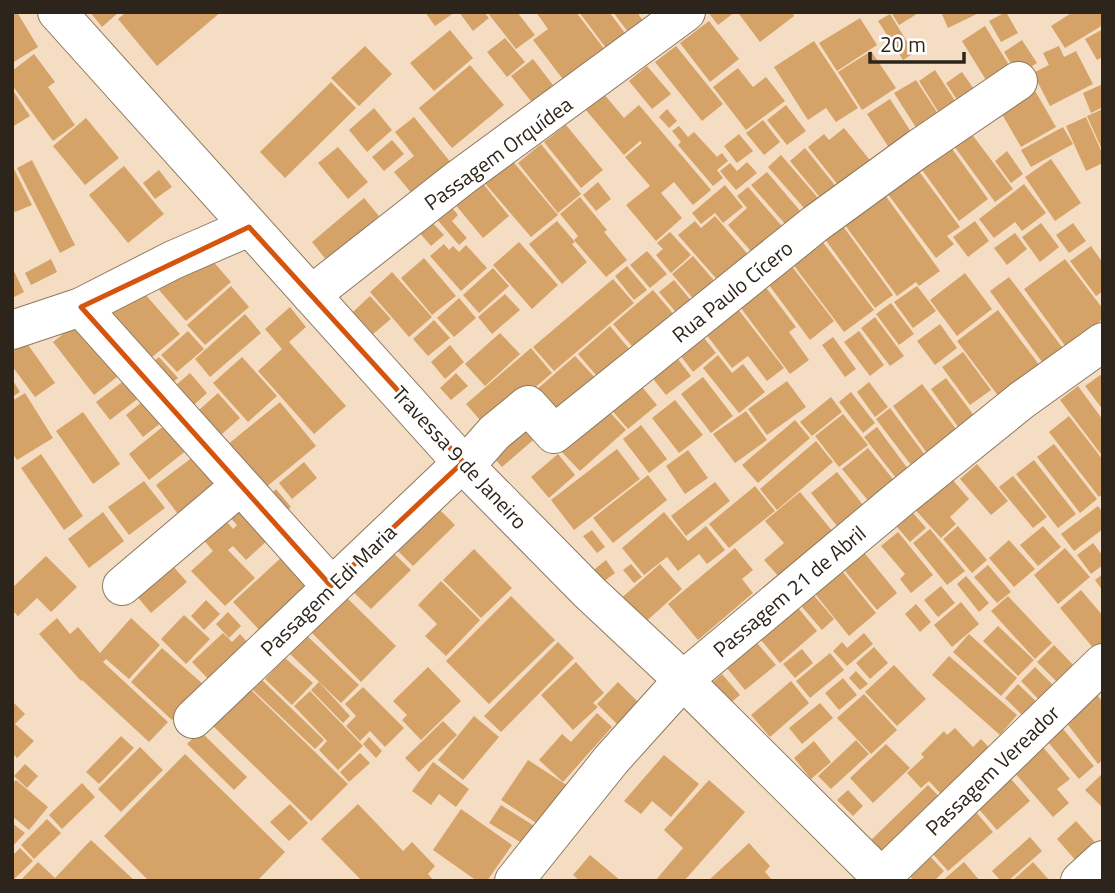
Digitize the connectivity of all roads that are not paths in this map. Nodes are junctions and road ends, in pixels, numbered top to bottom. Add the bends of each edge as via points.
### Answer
1 (57, 12) edge
2 (686, 12) edge
3 (1018, 81) dead end
4 (248, 227) junction
5 (311, 295) junction
6 (81, 307) junction
7 (12, 330) edge
8 (1103, 342) edge
9 (464, 464) junction
10 (240, 486) junction
11 (122, 586) dead end
12 (331, 586) junction
13 (1103, 663) edge
14 (683, 680) junction
15 (194, 719) dead end
16 (1103, 860) edge
17 (884, 879) edge
18 (513, 881) edge
19 (1080, 881) edge

1 - 4 street, Travessa 9 de Janeiro
2 - 5 street, Passagem Orquídea via 460,178
3 - 9 street, Rua Paulo Cícero via 815,225 554,434 528,405
4 - 5 street, Travessa 9 de Janeiro
4 - 6 street
5 - 9 street, Travessa 9 de Janeiro
6 - 7 street
6 - 10 street
8 - 14 street, Passagem 21 de Abril via 957,452
9 - 12 street, Passagem Edi Maria
9 - 14 street, Travessa 9 de Janeiro
10 - 11 street
10 - 12 street
12 - 15 street, Passagem Edi Maria
13 - 17 street, Passagem Vereador
14 - 17 street, Travessa 9 de Janeiro
14 - 18 street, Passagem 21 de Abril
16 - 19 street

